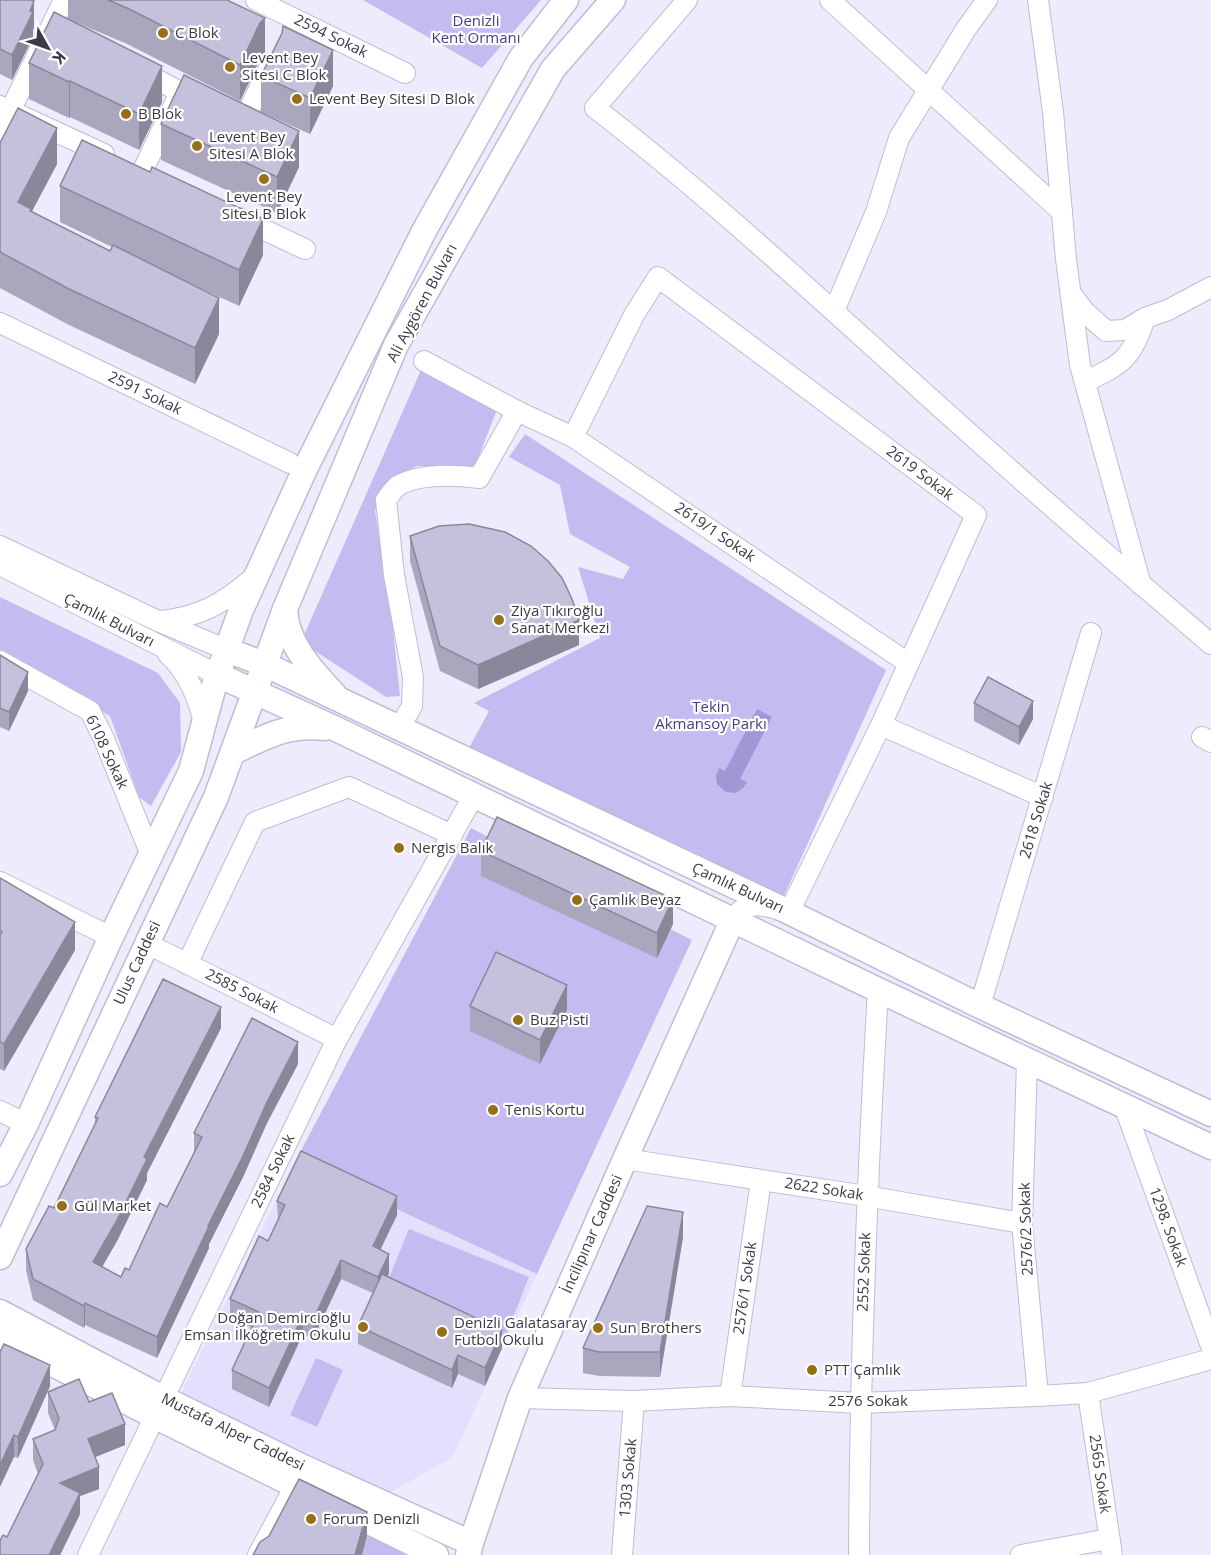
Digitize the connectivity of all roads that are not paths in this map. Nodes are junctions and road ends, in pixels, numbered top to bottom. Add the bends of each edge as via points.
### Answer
1 (64, 0) edge
2 (256, 0) edge
3 (566, 0) edge
4 (613, 0) edge
5 (687, 0) edge
6 (830, 0) edge
7 (987, 0) edge
8 (1038, 0) edge
9 (119, 59) edge
10 (271, 64) edge
11 (405, 73) dead end
12 (928, 90) junction
13 (5, 108) edge
14 (244, 120) edge
15 (0, 132) edge
16 (142, 172) junction
17 (163, 182) edge
18 (226, 212) edge
19 (1062, 212) junction
20 (305, 249) dead end
21 (1211, 287) edge
22 (1071, 292) junction
23 (834, 311) junction
24 (1145, 318) junction
25 (0, 323) edge
26 (424, 361) dead end
27 (1085, 382) junction
28 (517, 411) junction
29 (573, 437) junction
30 (290, 463) dead end
31 (0, 546) edge
32 (0, 565) edge
33 (254, 577) junction
34 (1142, 585) junction
35 (285, 609) junction
36 (158, 621) junction
37 (1091, 633) dead end
38 (1211, 644) edge
39 (159, 646) junction
40 (227, 650) junction
41 (0, 661) edge
42 (908, 663) junction
43 (264, 664) junction
44 (218, 675) junction
45 (255, 691) junction
46 (342, 702) junction
47 (204, 722) junction
48 (881, 725) junction
49 (334, 728) junction
50 (399, 728) junction
51 (234, 752) junction
52 (474, 795) junction
53 (1043, 797) junction
54 (452, 835) junction
55 (151, 855) junction
56 (0, 882) edge
57 (789, 912) junction
58 (743, 924) junction
59 (111, 937) junction
60 (146, 943) junction
61 (187, 964) junction
62 (878, 990) junction
63 (980, 1006) junction
64 (337, 1039) junction
65 (1027, 1061) junction
66 (1125, 1108) junction
67 (0, 1111) edge
68 (1211, 1114) edge
69 (26, 1124) junction
70 (1211, 1147) edge
71 (625, 1159) junction
72 (0, 1174) edge
73 (761, 1180) junction
74 (866, 1196) junction
75 (1022, 1223) junction
76 (0, 1257) edge
77 (0, 1312) edge
78 (0, 1337) edge
79 (1211, 1346) edge
80 (1211, 1359) edge
81 (1088, 1393) junction
82 (730, 1396) junction
83 (1038, 1396) junction
84 (520, 1398) junction
85 (634, 1401) junction
86 (859, 1403) junction
87 (159, 1407) junction
88 (306, 1495) junction
89 (1111, 1547) edge
90 (470, 1549) edge
91 (88, 1555) edge
92 (258, 1555) edge
93 (436, 1555) edge
94 (622, 1555) edge
95 (859, 1555) edge
96 (1021, 1555) edge

1 - 13 street
2 - 11 street, 2594 Sokak
3 - 33 main road, Ali Aygören Bulvarı via 521,58 424,231
4 - 35 main road, Ali Aygören Bulvarı via 553,69 396,345
5 - 23 street via 596,108 655,154
6 - 12 street
7 - 12 street
8 - 19 street
9 - 16 street via 180,92
10 - 14 street
12 - 19 street
12 - 23 street via 899,138 876,212
13 - 15 street
13 - 16 street
16 - 17 street
18 - 20 street
19 - 22 street
21 - 24 street
22 - 24 street via 1106,331 1125,330
22 - 27 street
23 - 34 street
24 - 27 street via 1130,355
25 - 30 street, 2591 Sokak
26 - 28 street, 2619/1 Sokak
27 - 34 street
28 - 29 street, 2619/1 Sokak
28 - 50 street via 479,478 422,477 397,486 386,500 394,575 413,677 412,706
29 - 42 street, 2619/1 Sokak
29 - 42 street, 2619 Sokak via 634,315 658,277 976,514
31 - 36 street
32 - 39 street, Çamlık Bulvarı
33 - 36 street via 211,609
33 - 40 main road, Ali Aygören Bulvarı
34 - 38 street
35 - 43 main road, Ali Aygören Bulvarı
35 - 46 main road via 289,633 303,657
36 - 40 street
37 - 53 street, 2618 Sokak
39 - 44 street, Çamlık Bulvarı
39 - 47 street via 187,678
40 - 43 main road, Çamlık Bulvarı
40 - 44 main road
41 - 55 street, 6108 Sokak via 90,711
42 - 48 street, 2619 Sokak
43 - 45 main road, Ulus Caddesi
43 - 46 main road, Çamlık Bulvarı
44 - 45 main road, Çamlık Bulvarı
44 - 47 main road
45 - 49 main road, Çamlık Bulvarı
45 - 51 main road, Ulus Caddesi
46 - 50 main road, Çamlık Bulvarı
47 - 55 main road via 191,771
48 - 53 street
48 - 57 street, 2619 Sokak
49 - 51 main road via 304,726 276,731
49 - 52 main road, Çamlık Bulvarı
50 - 57 main road, Çamlık Bulvarı
51 - 60 main road, Ulus Caddesi
52 - 54 street, 2584 Sokak
52 - 58 main road, Çamlık Bulvarı
53 - 63 street, 2618 Sokak
54 - 61 street via 349,787 255,822
54 - 64 street, 2584 Sokak
55 - 59 main road
56 - 59 street
57 - 58 street via 749,906 740,910
57 - 63 main road, Çamlık Bulvarı
58 - 62 main road, Çamlık Bulvarı
58 - 71 main road, İncilipınar Caddesi via 722,944
59 - 69 main road
60 - 61 street, 2585 Sokak
60 - 76 main road, Ulus Caddesi
61 - 64 street, 2585 Sokak
62 - 65 main road, Çamlık Bulvarı
62 - 74 street, 2552 Sokak
63 - 68 main road, Çamlık Bulvarı
64 - 87 street, 2584 Sokak
65 - 66 main road, Çamlık Bulvarı
65 - 75 street, 2576/2 Sokak
66 - 70 main road, Çamlık Bulvarı
66 - 79 street, 1298. Sokak
67 - 69 street
69 - 72 main road
71 - 73 street, 2622 Sokak
71 - 84 main road, İncilipınar Caddesi
73 - 74 street, 2622 Sokak
73 - 82 street, 2576/1 Sokak
74 - 75 street, 2622 Sokak
74 - 86 street, 2552 Sokak
75 - 83 street, 2576/2 Sokak
77 - 87 main road, Mustafa Alper Caddesi
78 - 87 main road, Mustafa Alper Caddesi
80 - 81 street, 2576 Sokak
81 - 83 street, 2576 Sokak
81 - 89 street, 2565 Sokak
82 - 85 street, 2576 Sokak
82 - 86 street, 2576 Sokak
83 - 86 street, 2576 Sokak
84 - 85 street, 2576 Sokak
84 - 90 main road, İncilipınar Caddesi
85 - 94 street, 1303 Sokak
86 - 95 street, 2552 Sokak
87 - 88 main road, Mustafa Alper Caddesi
87 - 90 main road, Mustafa Alper Caddesi via 322,1476
87 - 91 street, 2584 Sokak
88 - 92 street
88 - 93 main road, Mustafa Alper Caddesi
89 - 96 street

